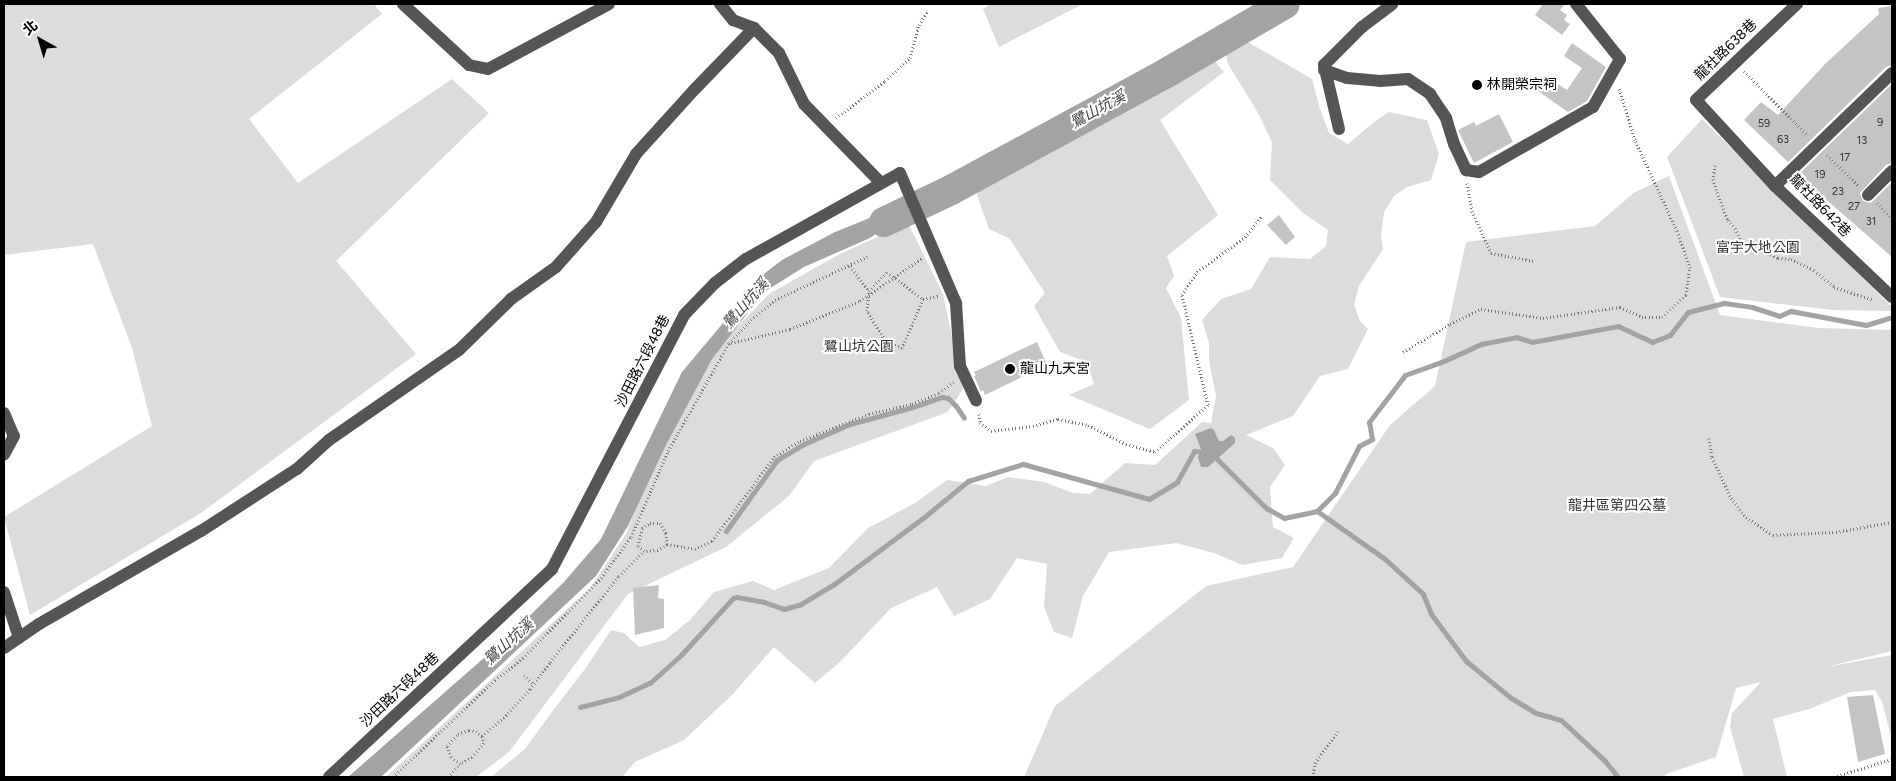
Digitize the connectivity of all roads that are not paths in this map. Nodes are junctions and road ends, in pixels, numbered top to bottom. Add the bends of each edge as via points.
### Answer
1 (403, 4) edge
2 (609, 4) edge
3 (720, 4) edge
4 (1392, 4) edge
5 (1576, 4) edge
6 (1797, 4) edge
7 (754, 28) junction
8 (1324, 70) junction
9 (1892, 72) edge
10 (1339, 130) dead end
11 (1892, 171) edge
12 (881, 183) junction
13 (1775, 186) junction
14 (1868, 195) road end
15 (1892, 297) edge
16 (976, 401) road end
17 (4, 412) edge
18 (4, 455) edge
19 (4, 592) edge
20 (19, 638) junction
21 (4, 648) edge
22 (329, 777) edge

1 - 2 street via 469,65 488,69
3 - 7 street via 733,20
4 - 8 street via 1362,27 1324,65
5 - 8 street via 1620,59 1593,107 1479,172 1466,170 1446,118 1430,94 1408,79 1348,78
6 - 13 street, 龍社路638巷 via 1696,100
7 - 12 street via 779,53 804,104
7 - 20 street via 636,154 596,222 556,267 511,299 459,350 329,440 276,483
8 - 10 street
9 - 13 street, 龍社路642巷
11 - 14 street
12 - 16 street, 沙田路六段48巷 via 900,173 956,303 960,366
12 - 22 street, 沙田路六段48巷 via 746,259 715,283 684,315 552,569
13 - 15 street, 龍社路642巷
17 - 18 street via 14,436
19 - 20 street
20 - 21 street

